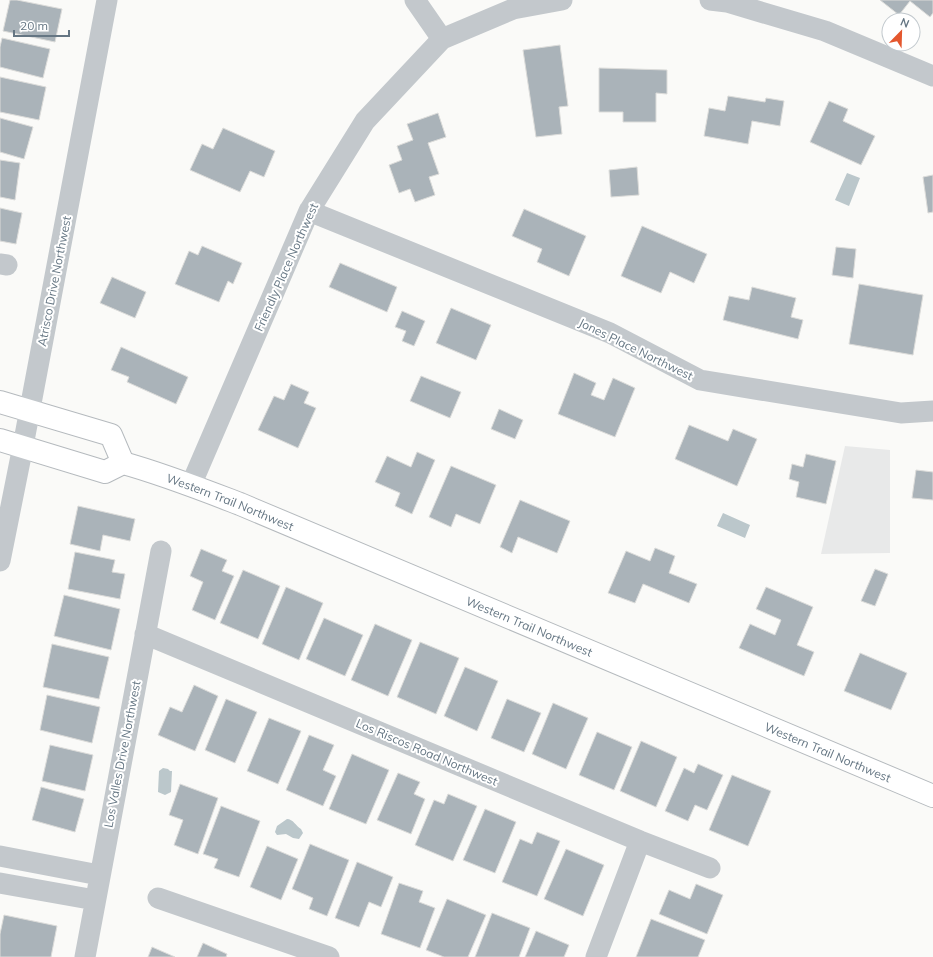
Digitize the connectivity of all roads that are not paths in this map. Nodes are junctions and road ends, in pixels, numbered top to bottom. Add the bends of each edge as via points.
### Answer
1 (107, 0) edge
2 (415, 0) edge
3 (562, 0) edge
4 (710, 0) edge
5 (442, 39) junction
6 (933, 76) edge
7 (310, 211) junction
8 (0, 402) edge
9 (30, 410) junction
10 (933, 410) edge
11 (0, 440) edge
12 (23, 446) junction
13 (123, 463) junction
14 (191, 485) junction
15 (161, 551) dead end
16 (0, 561) edge
17 (145, 634) junction
18 (933, 796) edge
19 (640, 841) junction
20 (0, 856) edge
21 (710, 868) dead end
22 (99, 875) junction
23 (0, 883) edge
24 (158, 898) dead end
25 (95, 900) junction
26 (85, 957) edge
27 (329, 957) edge
28 (596, 957) edge

1 - 9 street, Atrisco Drive Northwest
2 - 5 street
3 - 5 street, Friendly Place Northwest via 513,10
4 - 6 street via 727,2 825,31
5 - 7 street, Friendly Place Northwest via 365,121
7 - 10 street, Jones Place Northwest via 610,333 700,380 902,413
7 - 14 street, Friendly Place Northwest
8 - 9 main road
9 - 12 street, Atrisco Drive Northwest
9 - 13 main road via 111,435
11 - 12 main road
12 - 13 main road via 105,472
12 - 16 street, Atrisco Drive Northwest
13 - 14 main road, Western Trail Northwest
14 - 18 main road, Western Trail Northwest
15 - 17 street, Los Valles Drive Northwest
17 - 19 street, Los Riscos Road Northwest
17 - 22 street, Los Valles Drive Northwest
19 - 21 street, Los Riscos Road Northwest
19 - 28 street
20 - 22 street
22 - 25 street, Los Valles Drive Northwest
23 - 25 street
24 - 27 street
25 - 26 street, Los Valles Drive Northwest

